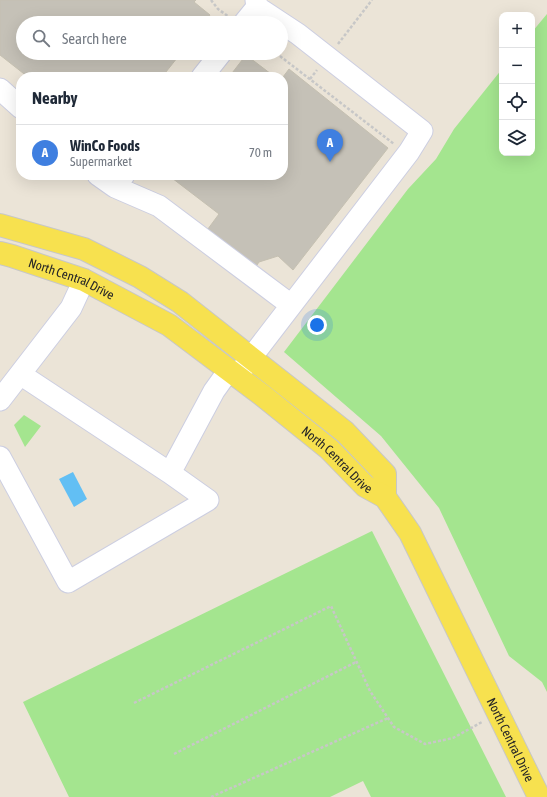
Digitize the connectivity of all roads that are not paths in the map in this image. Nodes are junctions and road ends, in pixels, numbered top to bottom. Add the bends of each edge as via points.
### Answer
1 (257, 3) edge
2 (243, 16) edge
3 (274, 16) edge
4 (288, 26) edge
5 (215, 60) edge
6 (206, 72) edge
7 (0, 89) edge
8 (16, 103) edge
9 (120, 181) edge
10 (0, 225) edge
11 (0, 254) edge
12 (84, 280) junction
13 (291, 305) junction
14 (251, 357) junction
15 (233, 373) junction
16 (20, 374) junction
17 (0, 400) edge
18 (0, 458) edge
19 (170, 472) junction
20 (385, 497) junction
21 (539, 797) edge

1 - 2 street
1 - 3 street
4 - 13 street via 422,131 409,152
5 - 6 street
7 - 8 street
9 - 13 street via 159,206
10 - 14 main road via 84,249 140,276 180,302
11 - 12 main road, North Central Drive
12 - 15 main road, North Central Drive via 169,325
12 - 16 street via 71,308
13 - 14 street
14 - 15 street
14 - 20 main road via 345,432 385,474
15 - 19 street via 214,391
15 - 20 main road, North Central Drive via 329,449 365,486
16 - 17 street
16 - 19 street
18 - 19 street via 68,582 208,500
20 - 21 main road, North Central Drive via 410,533

